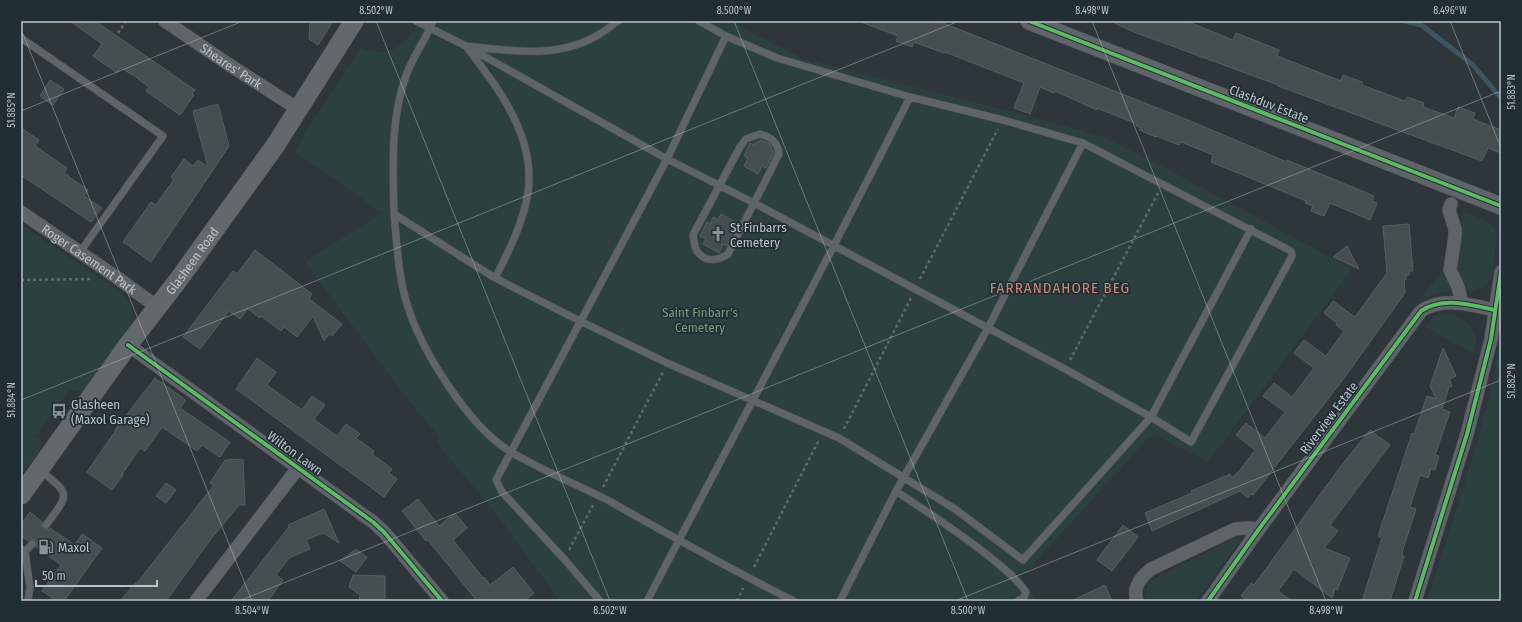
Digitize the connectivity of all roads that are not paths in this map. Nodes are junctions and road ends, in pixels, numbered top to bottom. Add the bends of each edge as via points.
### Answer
1 (165, 21) edge
2 (354, 21) edge
3 (416, 21) edge
4 (618, 21) edge
5 (699, 21) edge
6 (1029, 21) edge
7 (431, 25) edge
8 (726, 36) junction
9 (21, 38) edge
10 (466, 46) junction
11 (910, 97) junction
12 (298, 109) junction
13 (1083, 143) junction
14 (667, 159) junction
15 (719, 186) junction
16 (754, 203) junction
17 (1452, 204) dead end
18 (1501, 206) edge
19 (21, 212) edge
20 (394, 214) junction
21 (1251, 229) junction
22 (835, 246) junction
23 (80, 252) junction
24 (1501, 272) edge
25 (495, 278) junction
26 (1462, 303) junction
27 (157, 307) junction
28 (1495, 310) junction
29 (580, 321) junction
30 (988, 328) junction
31 (128, 345) junction
32 (752, 401) junction
33 (1151, 417) junction
34 (511, 452) junction
35 (298, 468) junction
36 (39, 469) junction
37 (903, 477) junction
38 (896, 491) junction
39 (21, 495) edge
40 (46, 525) dead end
41 (1259, 528) junction
42 (679, 540) junction
43 (32, 544) dead end
44 (23, 550) edge
45 (436, 598) edge
46 (28, 601) edge
47 (196, 601) edge
48 (600, 601) edge
49 (647, 601) edge
50 (794, 601) edge
51 (840, 601) edge
52 (1018, 601) edge
53 (1136, 601) edge
54 (1208, 601) edge
55 (1415, 601) edge

1 - 12 street, Sheares' Park
2 - 12 main road, Glasheen Road
3 - 7 lane
4 - 10 lane via 598,36 571,47 532,52
5 - 8 lane
6 - 18 street, Clashduv Estate
7 - 10 lane
7 - 20 lane via 406,74 397,114 393,157
8 - 11 lane via 777,58
8 - 14 lane
9 - 23 lane via 163,136
10 - 14 lane
10 - 25 lane via 508,105 521,130 528,164 528,192 524,210 516,236
11 - 13 lane
11 - 22 lane
12 - 27 main road, Glasheen Road via 275,146
13 - 21 lane
13 - 30 lane
14 - 15 lane
14 - 29 lane
15 - 16 lane
15 - 16 lane via 746,138 760,134 768,136 779,147 779,154
15 - 16 lane via 693,235 697,251 705,258 713,260 728,254
16 - 22 lane
17 - 26 street via 1449,210 1455,236 1450,270
19 - 23 street, Roger Casement Park
20 - 25 lane
20 - 34 lane via 399,266 406,301 417,334 457,396 478,423
21 - 33 lane
21 - 33 lane via 1291,251 1292,256 1191,442
22 - 30 lane
22 - 32 lane
23 - 27 street, Roger Casement Park
24 - 28 street
25 - 29 lane
26 - 28 street, Riverview Estate
26 - 41 street, Riverview Estate via 1439,303 1421,310
27 - 31 main road, Glasheen Road
28 - 55 street via 1491,339 1467,434
29 - 32 lane
29 - 34 lane
30 - 33 lane
30 - 37 lane
31 - 35 street, Wilton Lawn
31 - 36 main road, Glasheen Road
32 - 37 lane via 824,431
32 - 42 lane
33 - 37 lane via 1023,560 955,509
34 - 42 lane
34 - 48 lane via 496,480 502,492
35 - 45 street, Wilton Lawn via 378,526
35 - 47 street, Wilton Lawn
36 - 39 main road, Glasheen Road
36 - 40 lane via 62,489 64,494 61,506
37 - 38 lane
38 - 51 lane
38 - 52 lane via 981,549 1006,570 1026,592
41 - 53 street via 1235,529 1151,569 1136,587
41 - 54 street, Riverview Estate
42 - 49 lane
42 - 50 lane
43 - 44 lane
44 - 46 lane via 30,587

